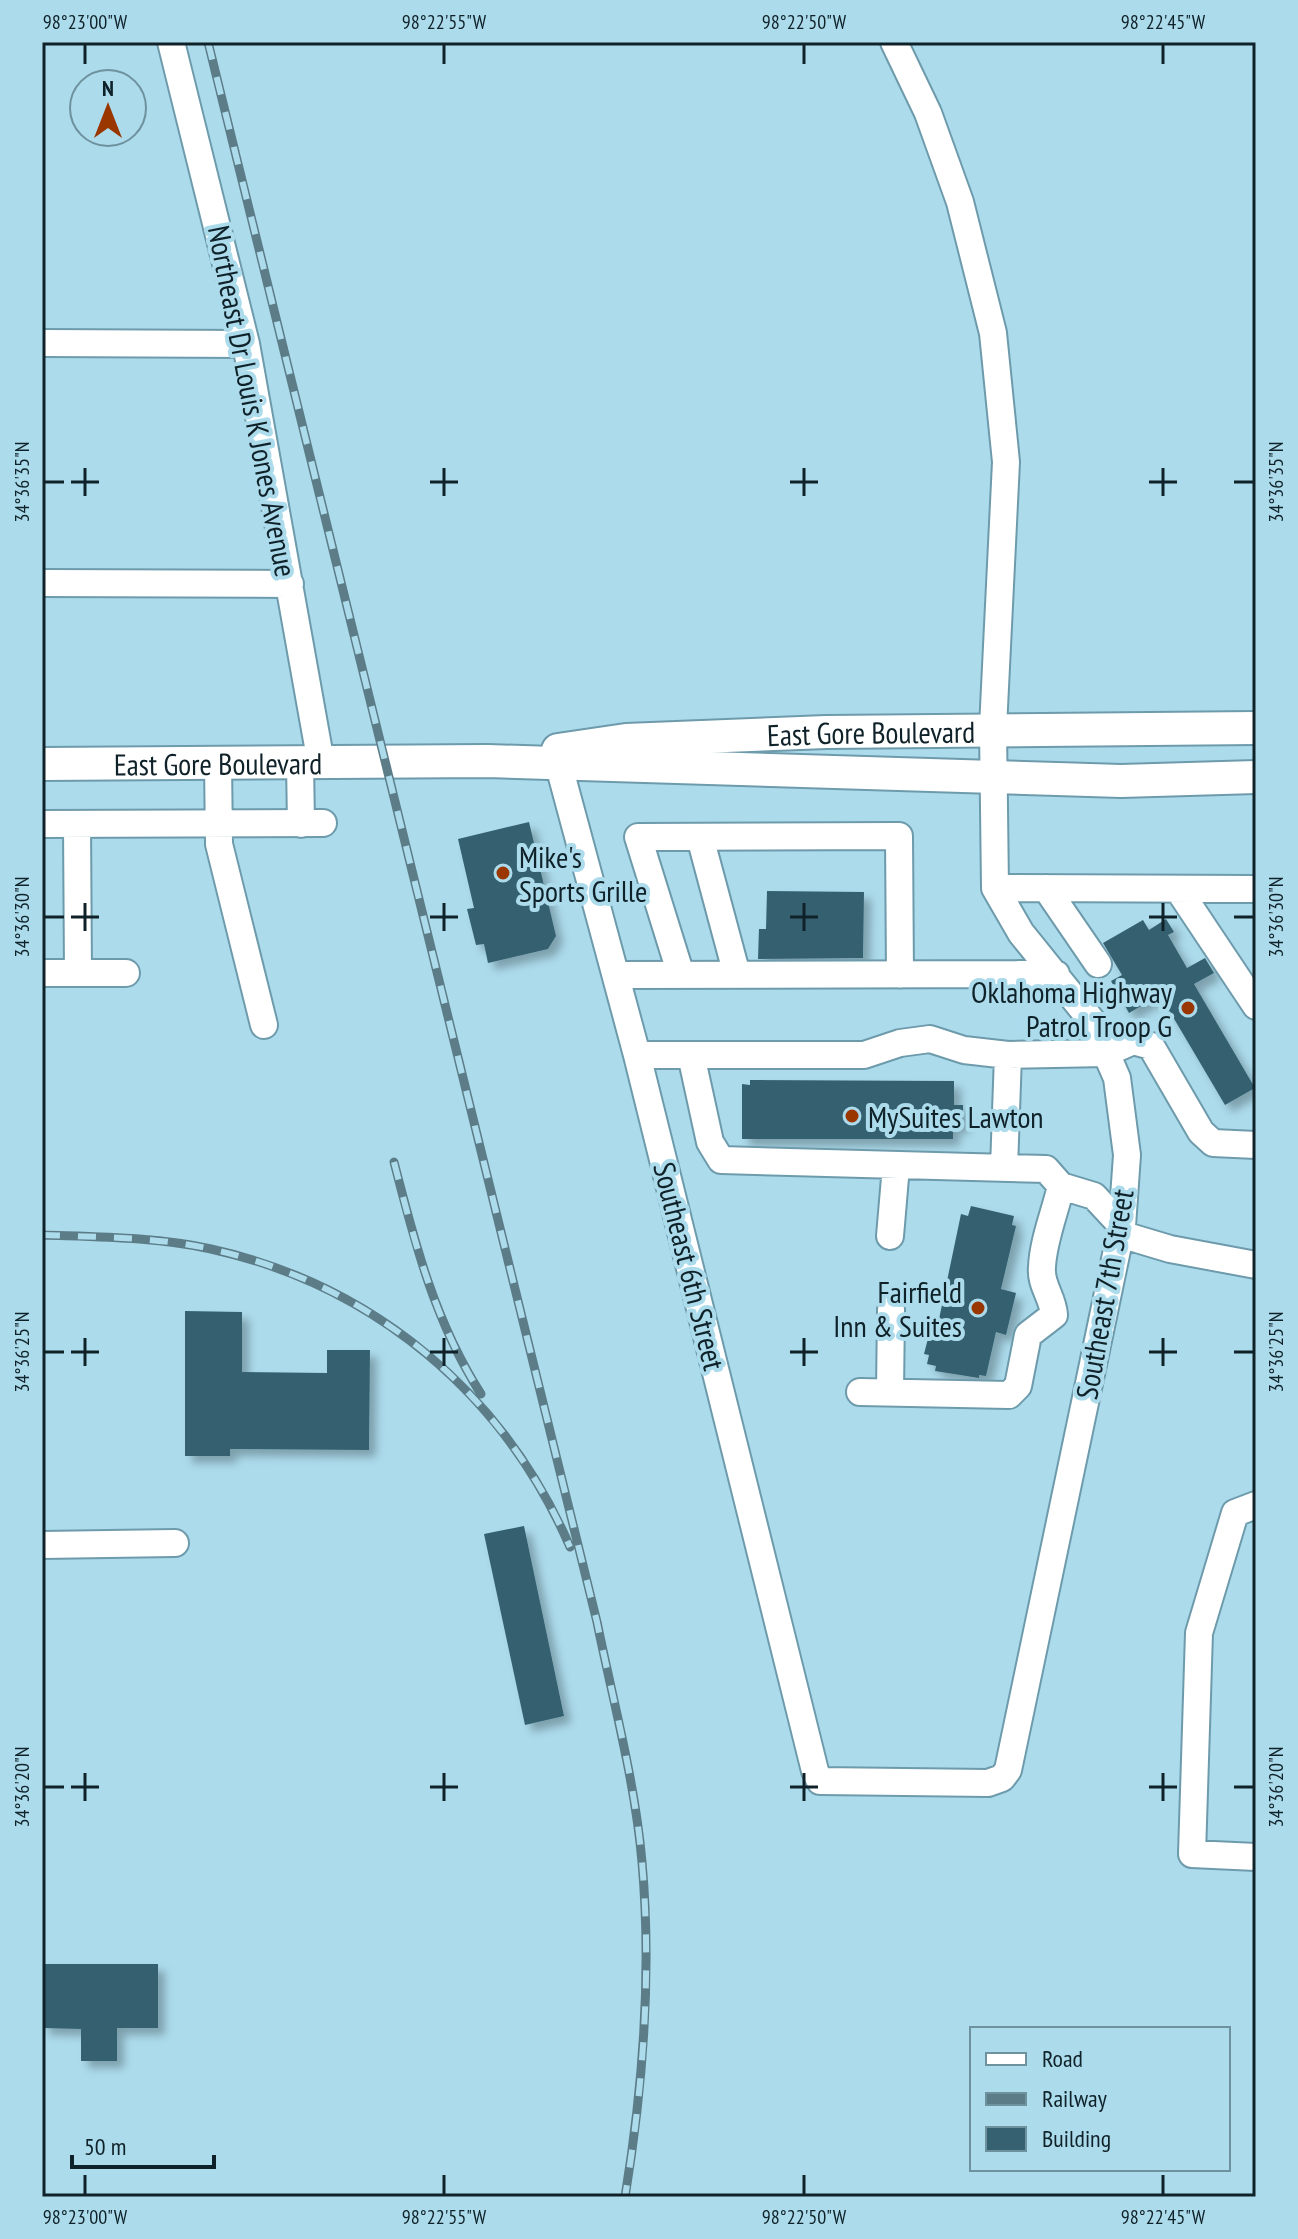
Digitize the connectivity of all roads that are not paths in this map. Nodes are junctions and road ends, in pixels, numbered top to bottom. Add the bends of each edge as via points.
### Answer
1 (171, 42) edge
2 (894, 42) edge
3 (42, 343) edge
4 (246, 344) junction
5 (42, 583) edge
6 (290, 584) junction
7 (993, 728) junction
8 (1256, 728) edge
9 (558, 758) junction
10 (218, 763) junction
11 (311, 763) junction
12 (42, 764) edge
13 (993, 775) junction
14 (1256, 777) edge
15 (42, 824) edge
16 (77, 824) junction
17 (218, 824) junction
18 (700, 837) junction
19 (995, 888) junction
20 (1046, 888) junction
21 (1178, 889) junction
22 (1256, 889) edge
23 (1098, 964) dead end
24 (42, 973) edge
25 (78, 973) junction
26 (126, 973) dead end
27 (1056, 974) junction
28 (616, 975) junction
29 (681, 975) junction
30 (737, 975) junction
31 (900, 975) junction
32 (1256, 1006) edge
33 (264, 1025) dead end
34 (1106, 1053) junction
35 (637, 1055) junction
36 (691, 1055) junction
37 (1008, 1055) junction
38 (1256, 1145) edge
39 (896, 1166) junction
40 (1004, 1168) junction
41 (1061, 1186) junction
42 (1121, 1230) junction
43 (890, 1236) dead end
44 (1256, 1265) edge
45 (891, 1310) dead end
46 (860, 1392) dead end
47 (890, 1392) junction
48 (1256, 1505) edge
49 (175, 1543) dead end
50 (42, 1545) edge
51 (988, 1783) joint
52 (1256, 1857) edge

1 - 4 street, Northeast Dr Louis K Jones Avenue
2 - 7 street, Southeast 7th Street via 928,113 960,202 993,333 1006,462
3 - 4 street
4 - 6 street, Northeast Dr Louis K Jones Avenue
5 - 6 street
6 - 11 street, Northeast Dr Louis K Jones Avenue
7 - 8 main road, East Gore Boulevard
7 - 9 main road, East Gore Boulevard via 641,740
7 - 13 street, Southeast 7th Street
9 - 11 main road, East Gore Boulevard
9 - 13 main road, East Gore Boulevard
9 - 28 street, Southeast 6th Street
10 - 11 main road, East Gore Boulevard
10 - 12 main road, East Gore Boulevard
10 - 17 street
11 - 17 street, Northeast Dr Louis K Jones Avenue via 312,823
13 - 14 main road, East Gore Boulevard via 1121,781
13 - 19 street, Southeast 7th Street
15 - 16 street
16 - 17 street
16 - 25 street
17 - 33 street
18 - 29 street via 638,837
18 - 30 street
18 - 31 street via 899,836
19 - 20 street
19 - 27 street, Southeast 7th Street via 1021,933
20 - 21 street
20 - 23 street
21 - 22 street
21 - 32 street
24 - 25 street
25 - 26 street
27 - 31 street
27 - 34 street, Southeast 7th Street via 1092,1021
28 - 29 street
28 - 35 street, Southeast 6th Street
29 - 30 street
30 - 31 street
34 - 37 street
34 - 38 street via 1133,1041 1151,1046 1201,1132 1213,1143
34 - 42 street, Southeast 7th Street via 1117,1078 1127,1155
35 - 36 street
35 - 51 street, Southeast 6th Street via 820,1781
36 - 37 street via 864,1055 930,1039
36 - 39 street via 710,1142 721,1160
37 - 40 street
39 - 40 street
39 - 43 street
40 - 41 street via 1046,1169
41 - 42 street via 1094,1196
41 - 47 street via 1041,1267 1054,1315 1028,1335 1018,1386 1009,1395
42 - 44 street via 1170,1249
42 - 51 street, Southeast 7th Street via 1008,1770
45 - 47 street
46 - 47 street
48 - 52 street via 1235,1513 1199,1633 1192,1854
49 - 50 street

